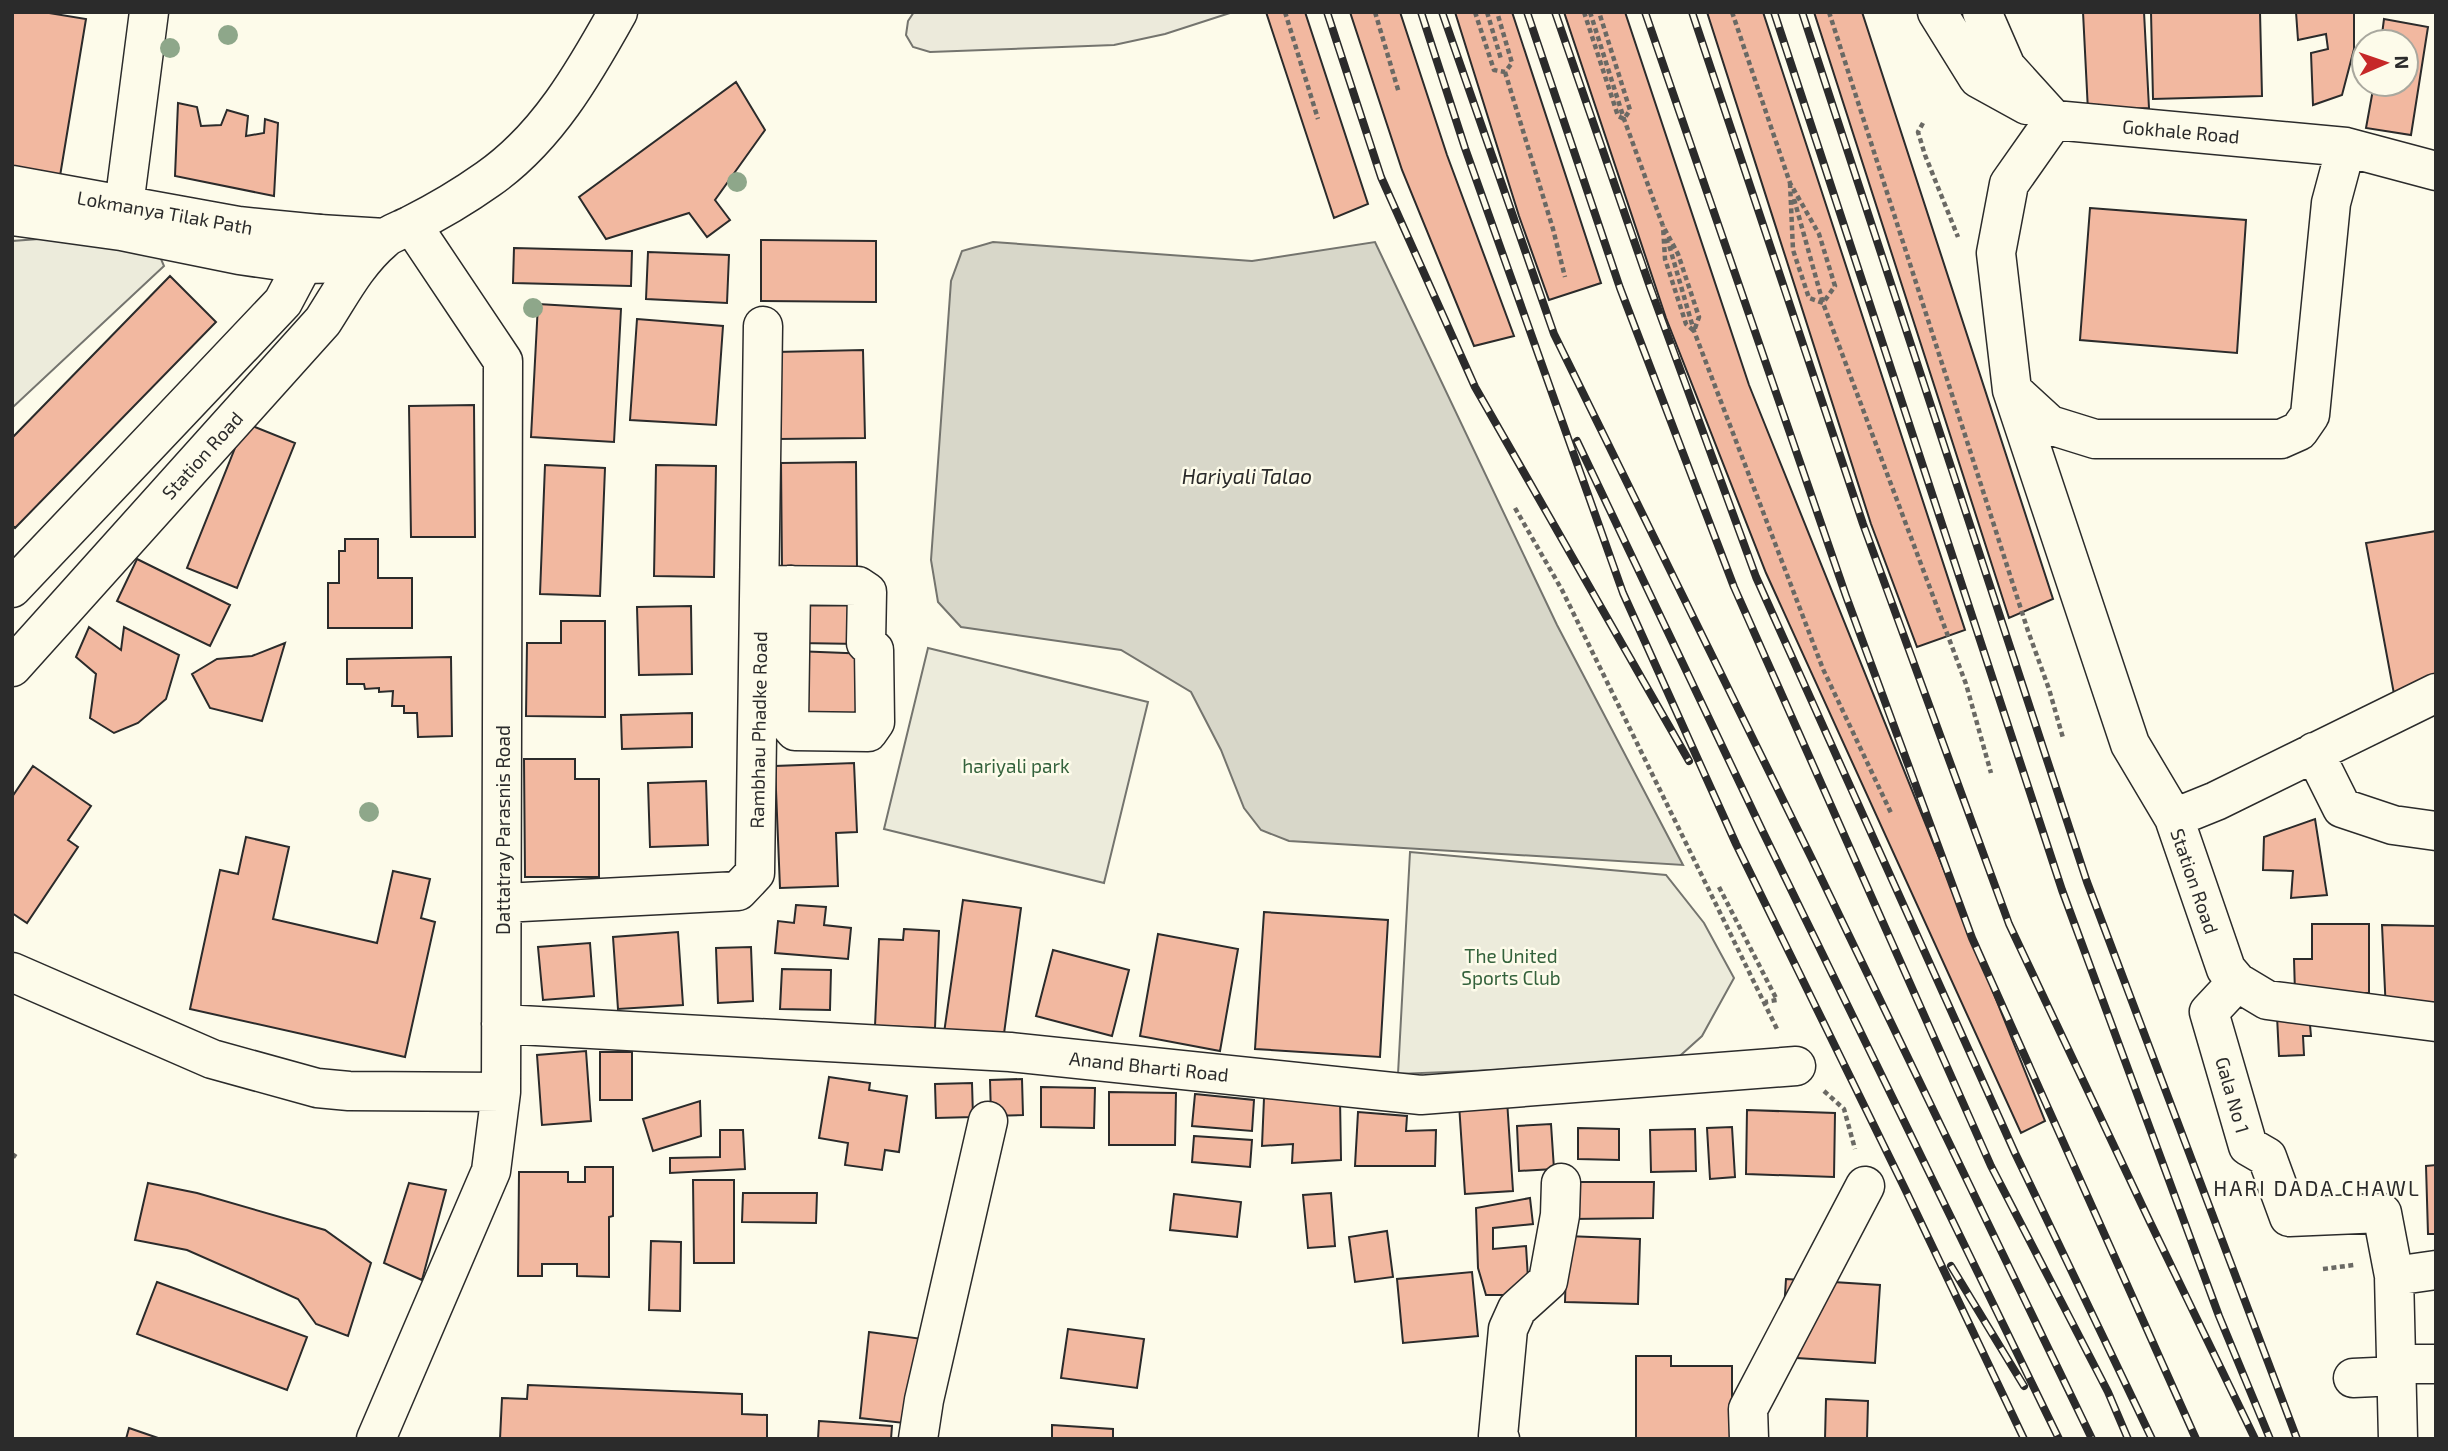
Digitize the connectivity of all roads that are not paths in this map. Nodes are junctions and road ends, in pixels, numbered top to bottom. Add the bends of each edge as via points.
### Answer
1 (149, 12) edge
2 (618, 12) edge
3 (1937, 12) edge
4 (1982, 12) edge
5 (2054, 120) junction
6 (2346, 147) junction
7 (2436, 172) edge
8 (12, 185) edge
9 (12, 216) edge
10 (123, 218) junction
11 (385, 242) junction
12 (310, 249) junction
13 (763, 326) dead end
14 (2012, 390) junction
15 (775, 585) junction
16 (12, 588) edge
17 (774, 664) junction
18 (12, 667) edge
19 (2436, 693) edge
20 (2314, 752) junction
21 (2174, 818) junction
22 (2436, 831) edge
23 (502, 903) junction
24 (12, 972) edge
25 (2237, 982) junction
26 (2436, 1022) edge
27 (501, 1024) junction
28 (1796, 1066) road end
29 (501, 1093) junction
30 (988, 1121) dead end
31 (1560, 1183) dead end
32 (1865, 1186) dead end
33 (2436, 1270) edge
34 (2394, 1276) junction
35 (2436, 1364) edge
36 (2396, 1370) junction
37 (2353, 1378) dead end
38 (376, 1439) edge
39 (918, 1439) edge
40 (1500, 1439) edge
41 (1749, 1439) edge
42 (2398, 1439) edge

1 - 10 street
2 - 11 street, Station Road via 587,68 520,151 489,178
3 - 5 street via 1978,78
4 - 5 street via 2006,67
5 - 6 street, Gokhale Road
5 - 14 street via 2009,184 1996,253
6 - 7 street, Gokhale Road
6 - 14 street via 2331,203 2310,415 2299,431 2281,439 2095,439 2050,425
8 - 10 street, Lokmanya Tilak Path
9 - 10 street
10 - 12 street via 239,256
11 - 12 street
11 - 18 street, Station Road via 323,321
11 - 23 street, Dattatray Parasnis Road via 503,361
12 - 16 street via 283,302
13 - 15 street, Rambhau Phadke Road
14 - 21 street via 2130,744
15 - 17 street, Rambhau Phadke Road
15 - 17 street via 858,586 867,592 866,643 874,650 875,722 868,732 795,731 789,724
17 - 23 street, Rambhau Phadke Road via 755,873 738,891
19 - 20 street, Station Road
20 - 21 street, Station Road
20 - 22 street via 2342,808 2393,825
21 - 25 street, Station Road via 2226,969
23 - 27 street, Dattatray Parasnis Road
24 - 29 street via 212,1059 317,1088
25 - 26 street, Station Road via 2267,1000
25 - 34 street, Gala No 1 via 2209,1012 2248,1146 2267,1157 2289,1217 2382,1213
27 - 28 street, Anand Bharti Road via 1010,1052 1422,1095
27 - 29 street, Dattatray Parasnis Road
29 - 38 street, Dattatray Parasnis Road via 491,1171
30 - 39 street
31 - 40 street via 1560,1215 1548,1281 1517,1309 1508,1329
32 - 41 street via 1748,1409
33 - 34 street
34 - 36 street
35 - 36 street
36 - 37 street
36 - 42 street

